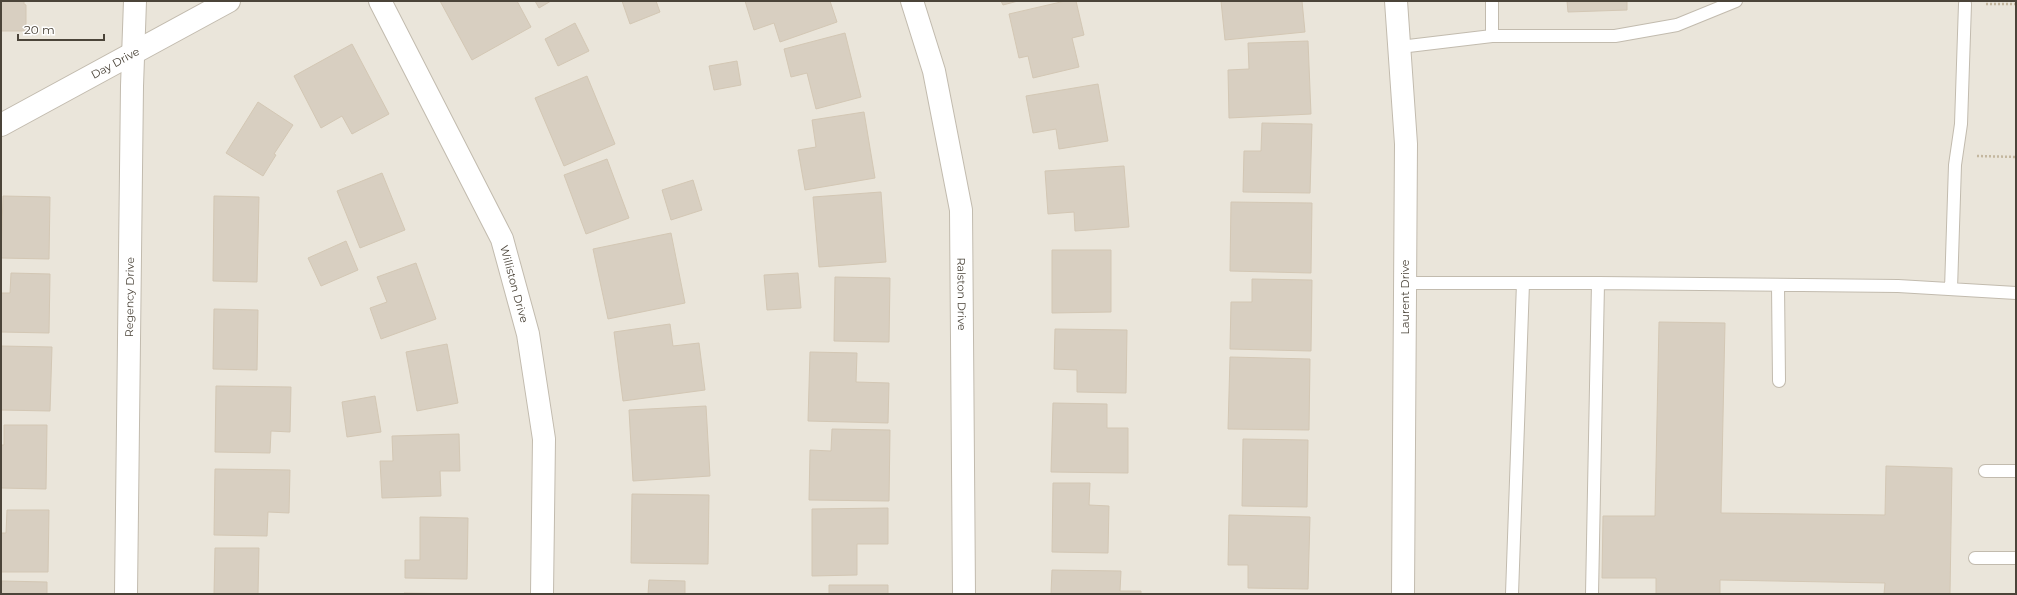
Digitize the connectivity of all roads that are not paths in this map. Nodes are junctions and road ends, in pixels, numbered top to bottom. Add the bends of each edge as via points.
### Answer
1 (134, 1) edge
2 (229, 1) edge
3 (380, 1) edge
4 (912, 1) edge
5 (1396, 1) edge
6 (1492, 1) edge
7 (1736, 1) edge
8 (1965, 4) dead end
9 (1492, 36) junction
10 (1400, 47) junction
11 (133, 54) junction
12 (1, 125) edge
13 (1405, 283) junction
14 (1523, 283) junction
15 (1598, 283) junction
16 (1778, 285) junction
17 (1952, 290) junction
18 (2016, 293) edge
19 (1779, 381) dead end
20 (1985, 471) dead end
21 (2016, 472) edge
22 (1975, 558) dead end
23 (2016, 558) edge
24 (126, 594) edge
25 (542, 594) edge
26 (964, 594) edge
27 (1403, 594) edge
28 (1512, 594) edge
29 (1592, 594) edge

1 - 11 street, Regency Drive
2 - 11 street, Day Drive
3 - 25 street, Williston Drive via 502,239 528,334 544,439
4 - 26 street, Ralston Drive via 934,71 961,210
5 - 10 street, Laurent Drive
6 - 9 lane
7 - 9 lane via 1677,25 1615,36
8 - 17 lane via 1961,124 1956,156
9 - 10 lane
10 - 13 street, Laurent Drive via 1406,144
11 - 12 street, Day Drive
11 - 24 street, Regency Drive
13 - 14 lane
13 - 27 street, Laurent Drive
14 - 15 lane
14 - 28 lane
15 - 16 lane
15 - 29 lane
16 - 17 lane via 1898,286
16 - 19 lane
17 - 18 lane
20 - 21 lane
22 - 23 lane

